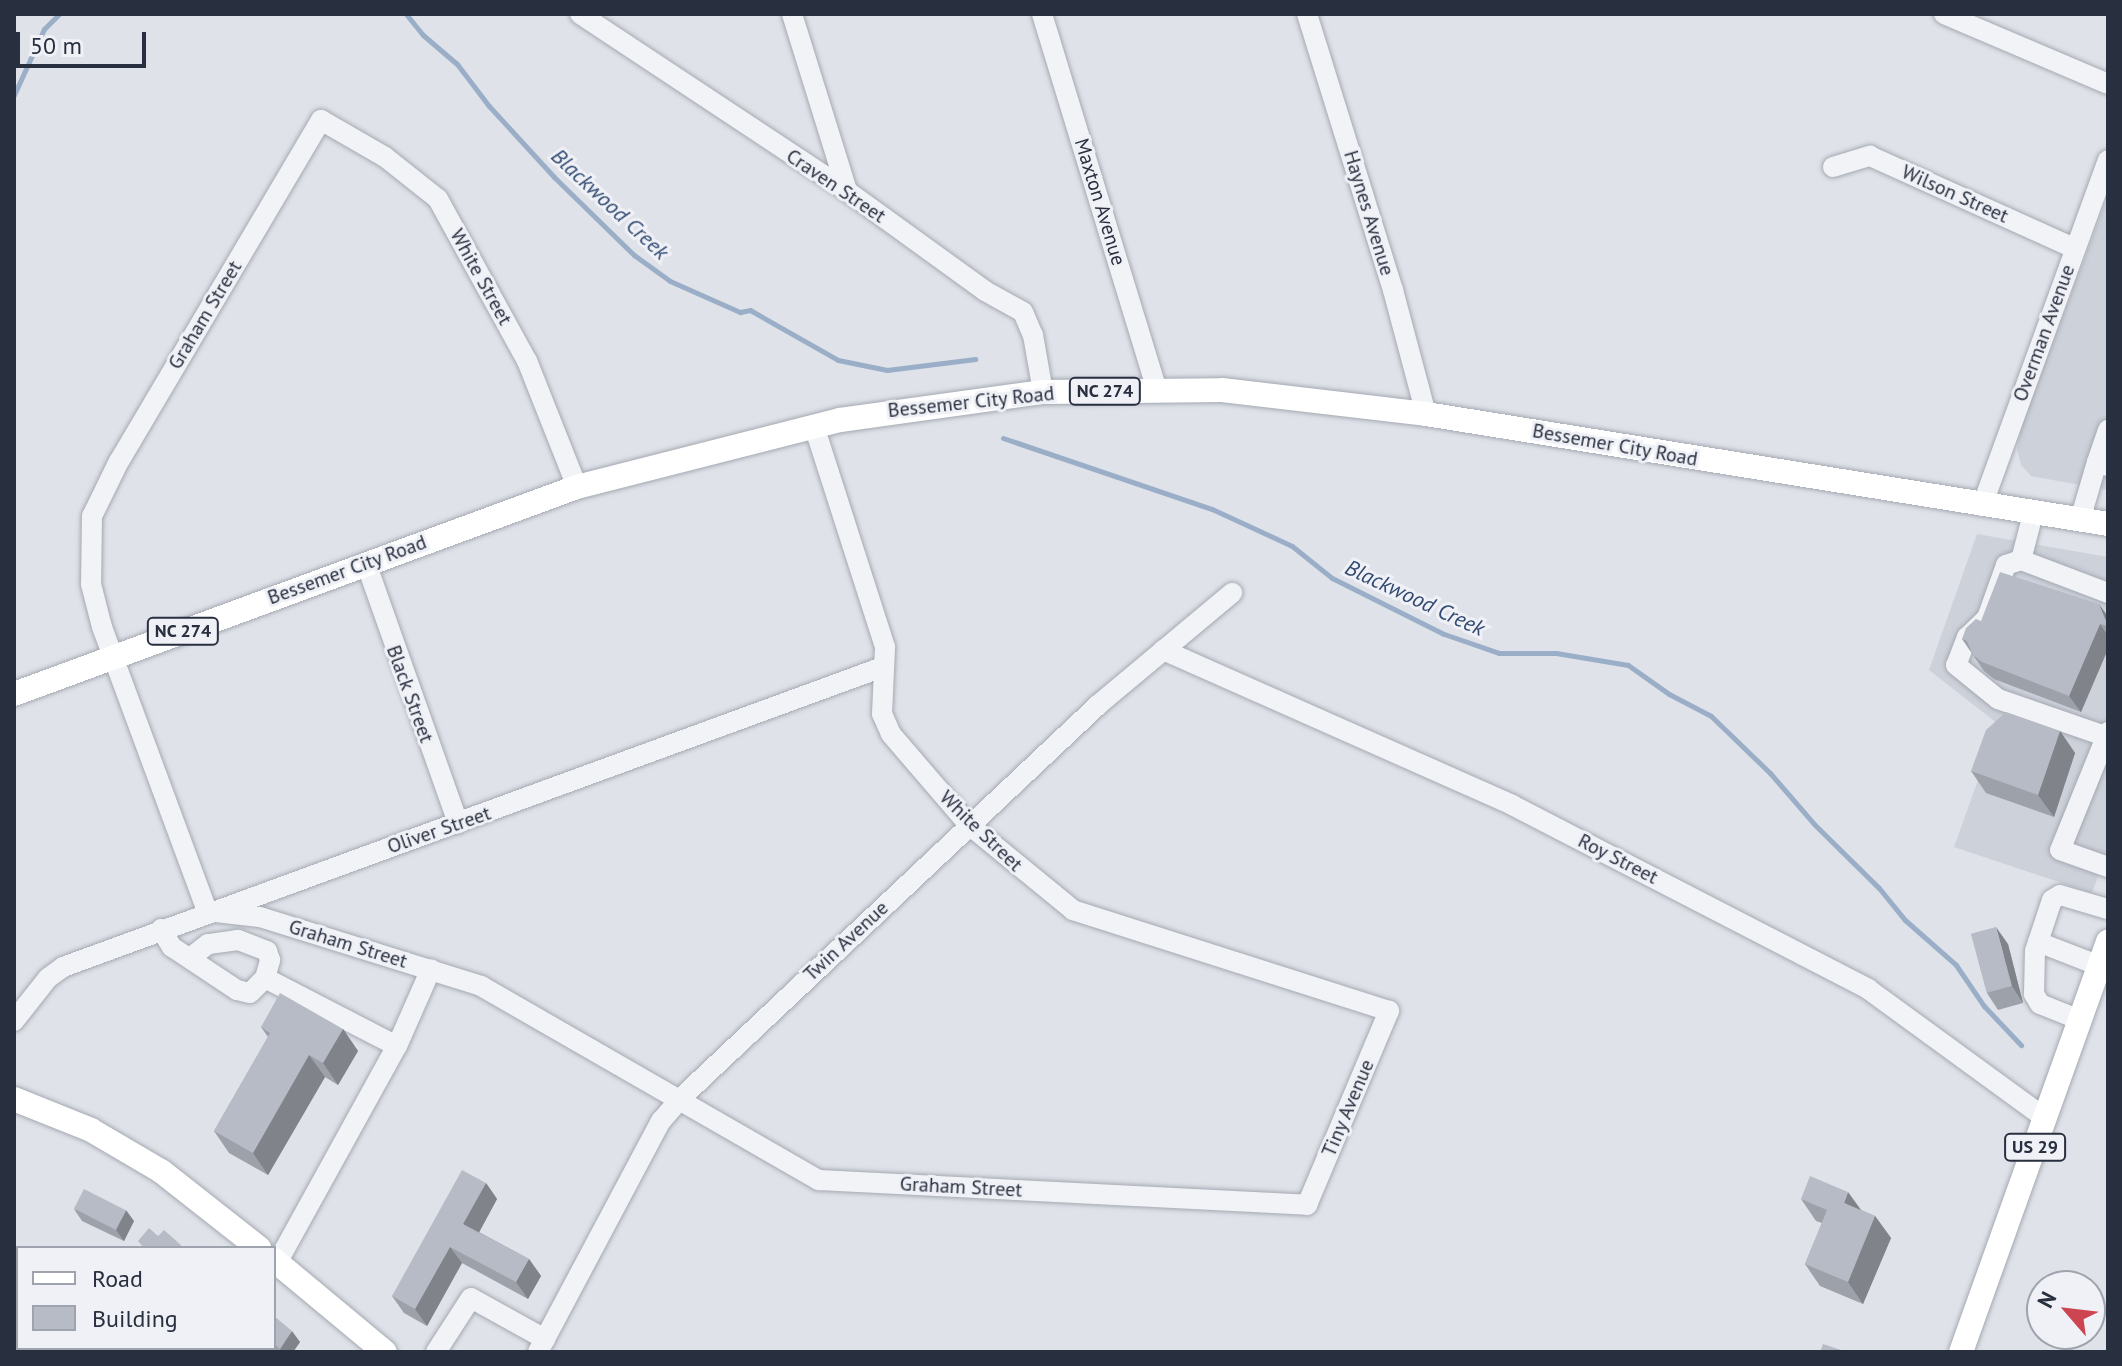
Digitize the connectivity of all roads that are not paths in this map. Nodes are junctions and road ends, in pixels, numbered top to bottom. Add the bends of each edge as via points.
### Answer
1 (580, 14) edge
2 (792, 14) edge
3 (1042, 14) edge
4 (1307, 14) edge
5 (1944, 14) edge
6 (2108, 84) edge
7 (321, 120) joint
8 (2108, 160) edge
9 (1833, 167) dead end
10 (847, 191) junction
11 (2074, 248) junction
12 (1157, 390) junction
13 (1043, 392) junction
14 (1426, 414) junction
15 (814, 426) junction
16 (2108, 430) edge
17 (2102, 464) edge
18 (577, 487) junction
19 (1982, 506) junction
20 (2033, 514) junction
21 (2080, 520) junction
22 (2108, 524) edge
23 (2021, 560) junction
24 (366, 563) junction
25 (1232, 593) dead end
26 (2108, 593) edge
27 (1163, 650) junction
28 (114, 657) junction
29 (883, 667) junction
30 (14, 694) edge
31 (2108, 735) edge
32 (458, 823) junction
33 (969, 825) junction
34 (2108, 867) edge
35 (2108, 909) edge
36 (207, 911) junction
37 (161, 929) junction
38 (2038, 942) junction
39 (2108, 942) edge
40 (190, 958) junction
41 (2100, 966) junction
42 (431, 969) junction
43 (265, 978) junction
44 (1389, 1011) joint
45 (2080, 1020) junction
46 (14, 1021) edge
47 (397, 1046) junction
48 (681, 1098) junction
49 (14, 1099) edge
50 (2045, 1118) junction
51 (1307, 1205) joint
52 (256, 1246) edge
53 (276, 1247) edge
54 (276, 1262) edge
55 (542, 1345) edge
56 (385, 1352) edge
57 (436, 1352) edge
58 (1961, 1352) edge

1 - 10 street, Craven Street
2 - 10 street
3 - 12 street, Maxton Avenue
4 - 14 street, Haynes Avenue
5 - 6 street
7 - 18 street, White Street via 385,157 438,199 527,361
7 - 28 street, Graham Street via 99,497 92,516 91,584
8 - 11 street, Overman Avenue
9 - 11 street, Wilson Street via 1870,156
10 - 13 street, Craven Street via 985,291 1023,312 1033,335
11 - 19 street, Overman Avenue
12 - 13 main road, Bessemer City Road / NC 274
12 - 14 main road, Bessemer City Road / NC 274 via 1222,390
13 - 15 main road, Bessemer City Road / NC 274 via 893,410
14 - 19 main road, Bessemer City Road / NC 274
15 - 18 main road, Bessemer City Road / NC 274
15 - 29 street, White Street via 885,647
16 - 17 street
17 - 21 street
18 - 24 main road, Bessemer City Road / NC 274
19 - 20 main road, Bessemer City Road / NC 274
20 - 21 main road, Bessemer City Road / NC 274
20 - 23 street
21 - 22 main road, Bessemer City Road / NC 274
23 - 26 street
23 - 31 street via 2006,565 1987,618 1967,637 1956,665 1998,699
24 - 28 main road, Bessemer City Road / NC 274
24 - 32 street, Black Street
25 - 27 street, Twin Avenue
27 - 33 street, Twin Avenue
27 - 50 street, Roy Street via 1512,805 1868,989
28 - 30 main road, Bessemer City Road / NC 274
28 - 36 street, Graham Street
29 - 32 street, Oliver Street
29 - 33 street, White Street via 882,714 891,734
31 - 34 street via 2060,850
32 - 36 street, Oliver Street
33 - 44 street, White Street via 1073,910
33 - 48 street, Twin Avenue
35 - 38 street via 2060,895 2052,900
36 - 37 street, Oliver Street
36 - 42 street, Graham Street via 260,917
37 - 40 street via 172,947
37 - 46 street, Oliver Street via 63,967
38 - 41 street
38 - 45 street via 2034,994 2040,1004
39 - 41 main road, US 29
40 - 43 street via 237,990 250,993
40 - 43 street via 208,944 246,942 267,951
41 - 45 main road, US 29
42 - 47 street
42 - 48 street, Graham Street via 481,986
43 - 47 street
44 - 51 street, Tiny Avenue
45 - 50 main road, US 29
47 - 53 street
48 - 51 street, Graham Street via 819,1180
48 - 55 street, Twin Avenue via 661,1121
49 - 52 main road via 91,1130 161,1171
50 - 58 main road, US 29
54 - 56 main road
55 - 57 street via 471,1298

